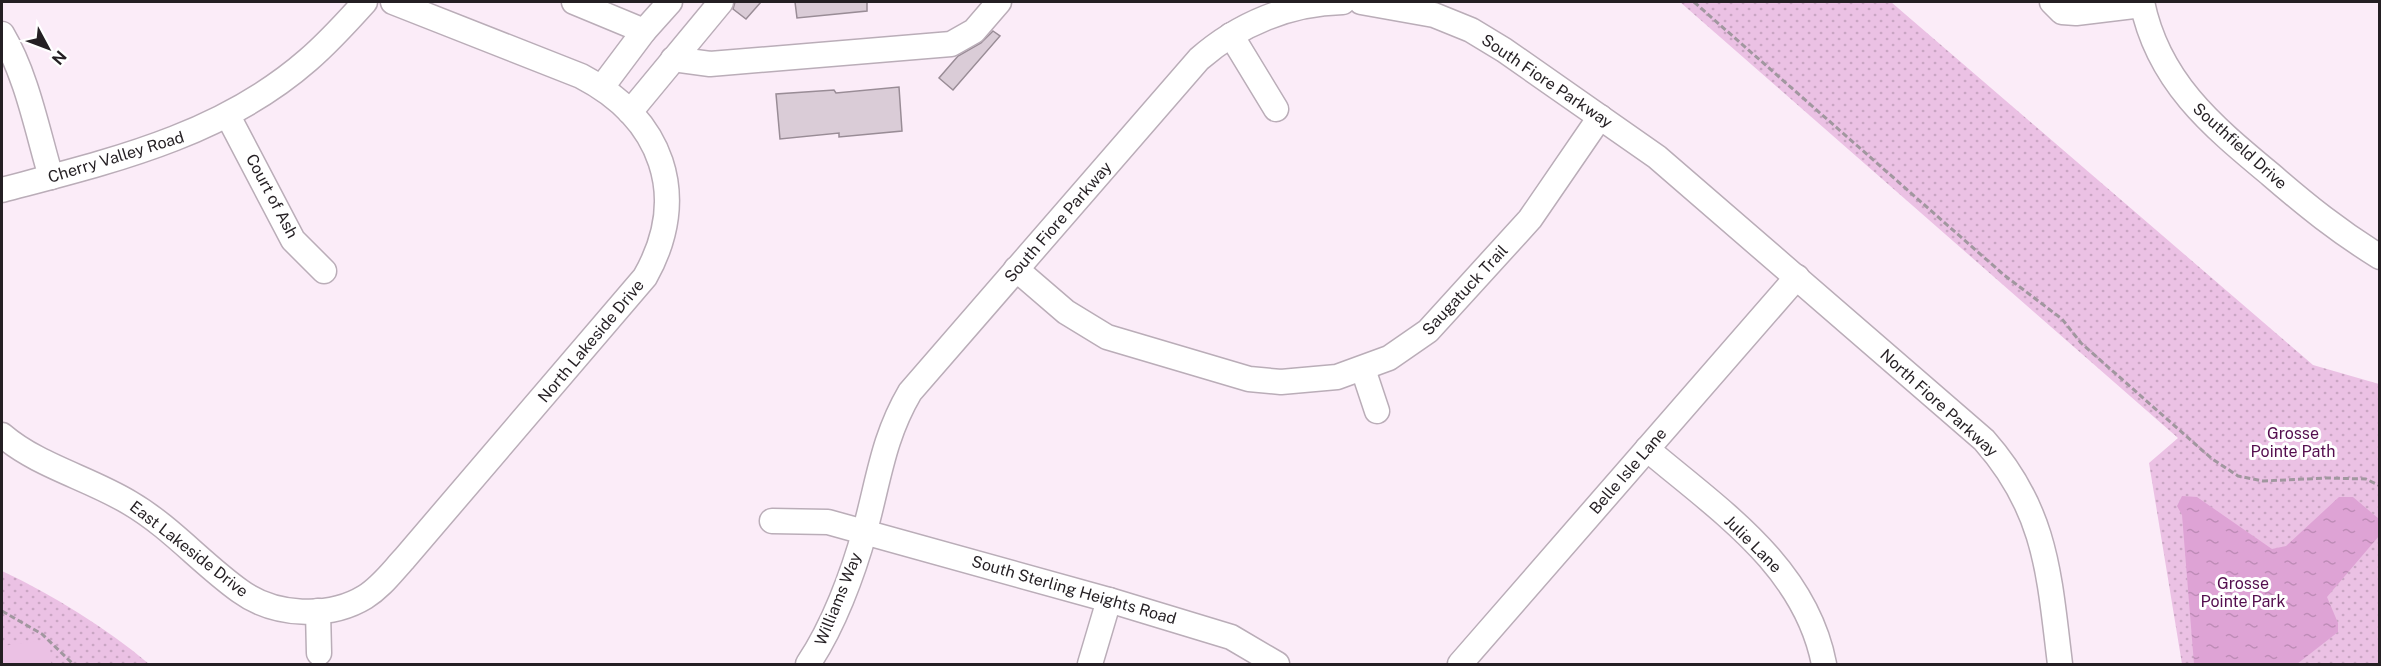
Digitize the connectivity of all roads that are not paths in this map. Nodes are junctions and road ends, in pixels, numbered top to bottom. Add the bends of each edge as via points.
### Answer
1 (365, 2) edge
2 (393, 2) edge
3 (574, 2) edge
4 (670, 2) edge
5 (722, 2) edge
6 (999, 2) edge
7 (1343, 2) edge
8 (1361, 2) edge
9 (2052, 2) edge
10 (2142, 3) edge
11 (644, 31) junction
12 (2, 34) edge
13 (1231, 34) junction
14 (673, 59) junction
15 (602, 87) junction
16 (1276, 109) dead end
17 (630, 112) junction
18 (228, 116) junction
19 (1600, 117) junction
20 (51, 177) junction
21 (2, 190) edge
22 (1713, 204) joint
23 (2379, 257) edge
24 (1016, 269) junction
25 (324, 271) dead end
26 (1797, 277) junction
27 (1363, 369) junction
28 (1377, 411) dead end
29 (2, 435) edge
30 (1647, 449) junction
31 (772, 521) dead end
32 (864, 532) junction
33 (1108, 600) junction
34 (318, 611) junction
35 (319, 653) dead end
36 (808, 664) edge
37 (1090, 664) edge
38 (1277, 664) edge
39 (1460, 664) edge
40 (1824, 664) edge
41 (2060, 664) edge

1 - 18 street, Cherry Valley Road via 307,62
2 - 15 street, North Lakeside Drive
3 - 11 street
4 - 11 street
5 - 14 street
6 - 14 street via 974,31 951,44 710,64
7 - 13 street, South Fiore Parkway via 1298,7
8 - 19 street, South Fiore Parkway via 1434,15 1471,30
9 - 10 street via 2062,12 2076,13
10 - 23 street, Southfield Drive via 2167,68 2196,109 2336,231
11 - 15 street
12 - 20 street via 32,110
13 - 16 street
13 - 24 street, South Fiore Parkway via 1199,59
14 - 17 street
15 - 17 street, North Lakeside Drive
17 - 34 street, North Lakeside Drive via 643,125 655,147 665,185 666,219 660,251 645,277 377,588 348,605
18 - 20 street, Cherry Valley Road via 187,136
18 - 25 street, Court of Ash via 293,240
19 - 22 street, South Fiore Parkway via 1657,157
19 - 27 street, Saugatuck Trail via 1530,219 1462,297 1413,344
20 - 21 street, Cherry Valley Road
22 - 26 street, North Fiore Parkway
24 - 27 street, Saugatuck Trail via 1066,312 1107,337 1214,371 1281,382 1320,380
24 - 32 street, South Fiore Parkway via 910,392 886,442
26 - 30 street, Belle Isle Lane
26 - 41 street, North Fiore Parkway via 1984,440 2006,465 2037,526 2049,574
27 - 28 street
29 - 34 street, East Lakeside Drive via 52,465 132,504 254,600 291,611
30 - 39 street, Belle Isle Lane
30 - 40 street, Julie Lane via 1771,558 1794,587 1809,616
31 - 32 street, South Sterling Heights Road via 828,522
32 - 33 street, South Sterling Heights Road
32 - 36 street, Williams Way via 822,642
33 - 37 street
33 - 38 street, South Sterling Heights Road via 1231,637
34 - 35 street

